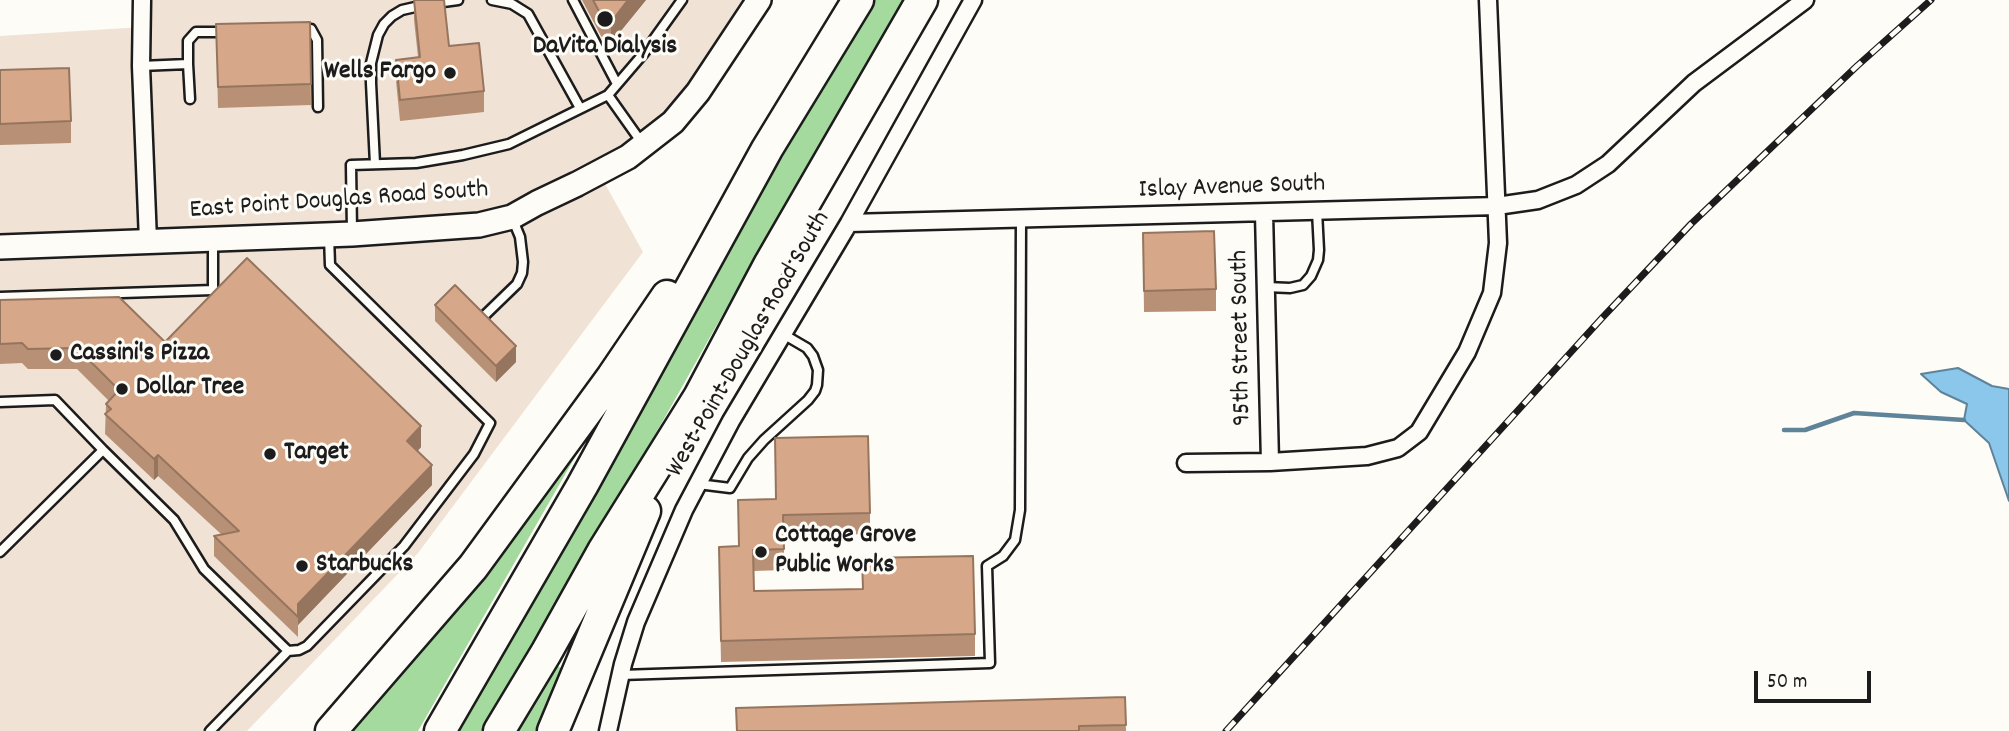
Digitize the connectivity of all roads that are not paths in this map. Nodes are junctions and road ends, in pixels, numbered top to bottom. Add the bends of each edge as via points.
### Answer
1 (142, 0) edge
2 (458, 0) edge
3 (492, 0) edge
4 (573, 0) edge
5 (681, 0) edge
6 (759, 0) edge
7 (858, 0) edge
8 (922, 0) edge
9 (973, 0) edge
10 (1488, 0) edge
11 (1805, 0) edge
12 (298, 30) edge
13 (234, 31) edge
14 (188, 64) junction
15 (141, 66) junction
16 (617, 84) junction
17 (608, 95) junction
18 (190, 99) dead end
19 (318, 107) dead end
20 (580, 108) junction
21 (644, 145) junction
22 (768, 149) junction
23 (375, 164) junction
24 (1497, 205) junction
25 (1317, 211) junction
26 (1264, 213) junction
27 (512, 218) junction
28 (1021, 219) junction
29 (849, 223) junction
30 (352, 234) junction
31 (329, 235) junction
32 (213, 239) junction
33 (148, 241) junction
34 (0, 247) edge
35 (1266, 287) junction
36 (0, 297) edge
37 (484, 316) edge
38 (783, 334) junction
39 (0, 402) edge
40 (103, 450) junction
41 (660, 460) junction
42 (1270, 462) junction
43 (1186, 463) dead end
44 (698, 484) junction
45 (0, 552) edge
46 (288, 651) junction
47 (621, 675) junction
48 (209, 731) edge
49 (331, 731) edge
50 (440, 731) edge
51 (499, 731) edge
52 (553, 731) edge
53 (608, 731) edge

1 - 15 street
2 - 23 lane via 402,10 378,35 371,63
3 - 20 lane via 512,4 528,14
4 - 16 lane
5 - 16 lane
6 - 21 street, East Point Douglas Road South via 698,92 673,122
7 - 22 highway
8 - 41 highway
9 - 29 street, West Point Douglas Road South
10 - 24 street
11 - 24 street, Islay Avenue South via 1693,83 1608,164 1538,200
12 - 19 lane via 311,29 317,40
13 - 14 lane via 196,32 188,41
14 - 15 lane
14 - 18 lane
15 - 33 street
16 - 17 lane
17 - 20 lane
17 - 21 lane
20 - 23 lane via 509,144 416,163
21 - 27 street, East Point Douglas Road South
22 - 49 highway via 612,377 481,556
22 - 50 highway
23 - 30 lane via 351,165
24 - 25 street, Islay Avenue South
24 - 42 street via 1492,293 1467,352 1419,432 1398,448 1367,456
25 - 26 street, Islay Avenue South
25 - 35 lane via 1319,250 1311,276 1303,285
26 - 28 street, Islay Avenue South
26 - 35 street, 95th Street South
27 - 30 street, East Point Douglas Road South via 479,225
27 - 37 lane via 520,237 522,273 517,284
28 - 29 street, Islay Avenue South
28 - 47 lane via 1020,510 1015,540 1003,556 987,566 990,663
29 - 38 street, West Point Douglas Road South
30 - 31 street, East Point Douglas Road South
31 - 32 street, East Point Douglas Road South
31 - 46 lane via 330,265 490,423 474,454 404,547 307,646
32 - 33 street, East Point Douglas Road South
32 - 36 lane via 213,290
33 - 34 street, East Point Douglas Road South
35 - 42 street, 95th Street South
38 - 44 street, West Point Douglas Road South
38 - 44 lane via 813,356 818,370 815,391 748,458 730,488
39 - 40 lane via 55,400
40 - 45 lane
40 - 46 lane via 174,520 204,569
41 - 51 highway
41 - 52 highway via 654,490
42 - 43 street
44 - 47 street, West Point Douglas Road South via 636,622
46 - 48 lane
47 - 53 street, West Point Douglas Road South

